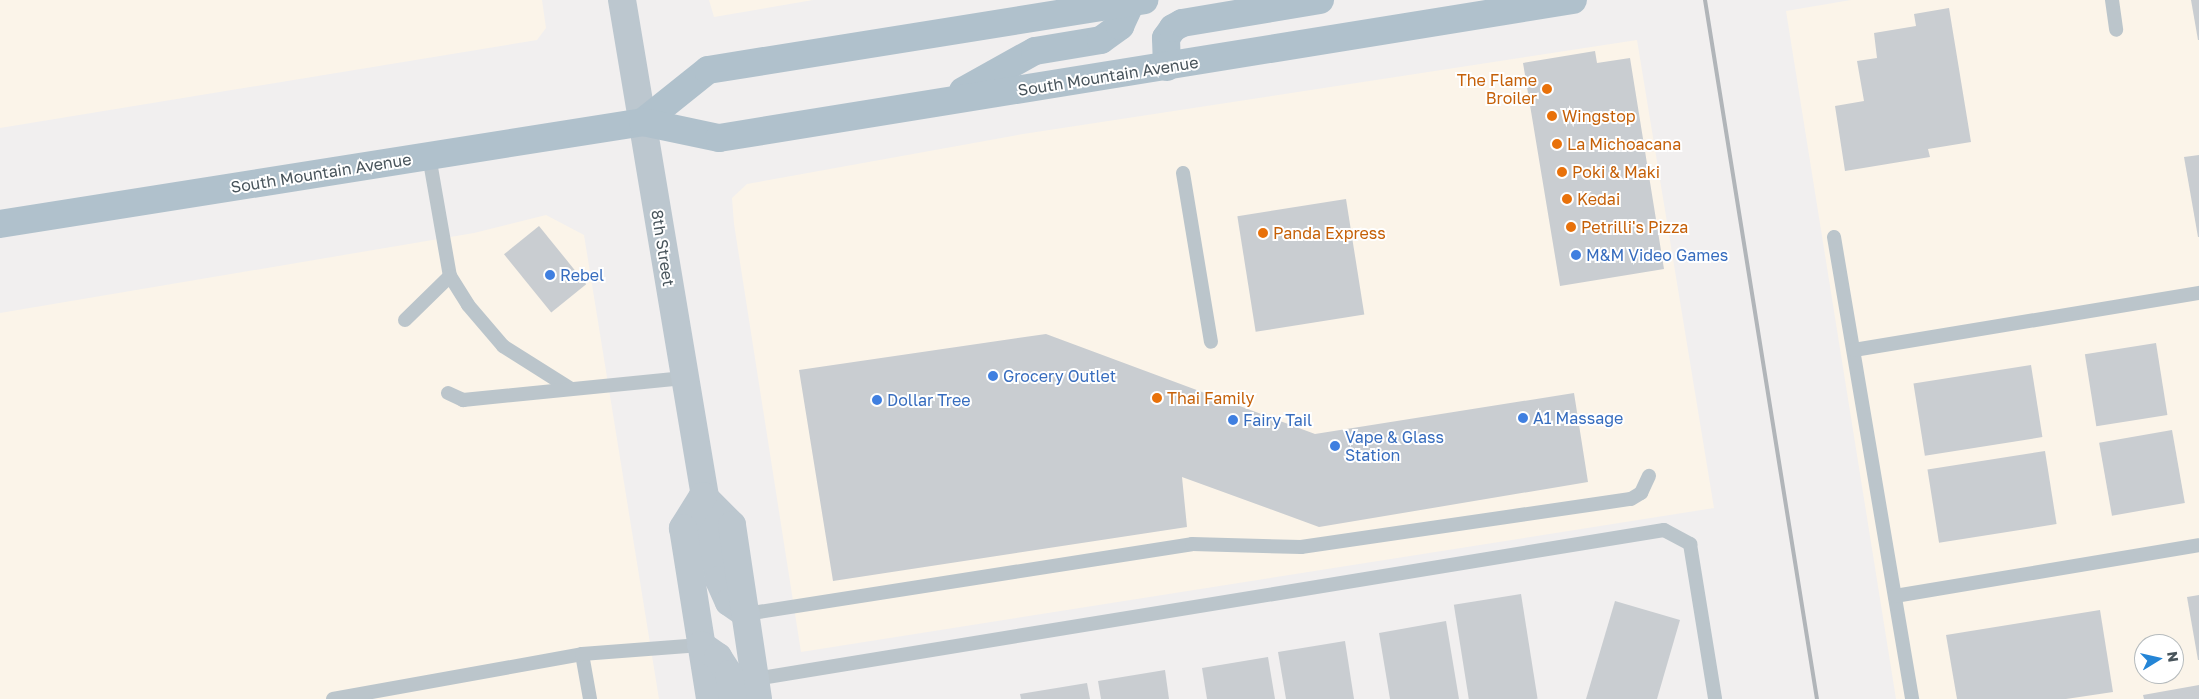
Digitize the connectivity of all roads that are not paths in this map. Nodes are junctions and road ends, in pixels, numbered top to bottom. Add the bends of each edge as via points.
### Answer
1 (622, 0) edge
2 (1320, 0) edge
3 (1573, 0) edge
4 (2112, 0) edge
5 (1135, 1) edge
6 (2116, 30) dead end
7 (1167, 67) junction
8 (946, 100) junction
9 (643, 122) junction
10 (429, 156) junction
11 (1183, 173) dead end
12 (0, 224) edge
13 (1834, 237) dead end
14 (450, 276) junction
15 (2199, 292) edge
16 (404, 320) dead end
17 (1211, 342) dead end
18 (1854, 350) junction
19 (684, 378) junction
20 (571, 389) junction
21 (448, 393) dead end
22 (1649, 476) dead end
23 (703, 496) junction
24 (2199, 545) edge
25 (1895, 596) junction
26 (746, 614) junction
27 (701, 645) junction
28 (582, 654) junction
29 (757, 689) edge
30 (334, 699) edge
31 (590, 699) edge
32 (710, 699) edge
33 (733, 699) edge
34 (1715, 699) edge
35 (1912, 699) edge

1 - 9 street, 8th Street
2 - 7 main road via 1182,23 1173,28 1166,38
3 - 7 main road, South Mountain Avenue
4 - 6 lane
5 - 8 main road via 1120,26 1101,40 1035,51
5 - 9 main road, South Mountain Avenue via 708,70
7 - 8 main road, South Mountain Avenue
8 - 9 main road, South Mountain Avenue via 719,138
9 - 10 main road, South Mountain Avenue
9 - 19 street, 8th Street
10 - 12 main road, South Mountain Avenue
10 - 14 lane
11 - 17 lane
13 - 18 lane
14 - 16 lane
14 - 20 lane via 468,304 503,346
15 - 18 lane
18 - 25 lane
19 - 20 lane
19 - 23 street, 8th Street
20 - 21 lane via 463,400
22 - 26 lane via 1641,493 1631,499 1301,548 1192,544
23 - 26 street via 732,525
23 - 27 street via 684,528
24 - 25 lane
25 - 35 lane
26 - 29 street
27 - 28 lane
27 - 32 street
27 - 33 street via 718,657 728,674
28 - 30 lane
28 - 31 lane
29 - 34 lane via 1664,530 1690,544

